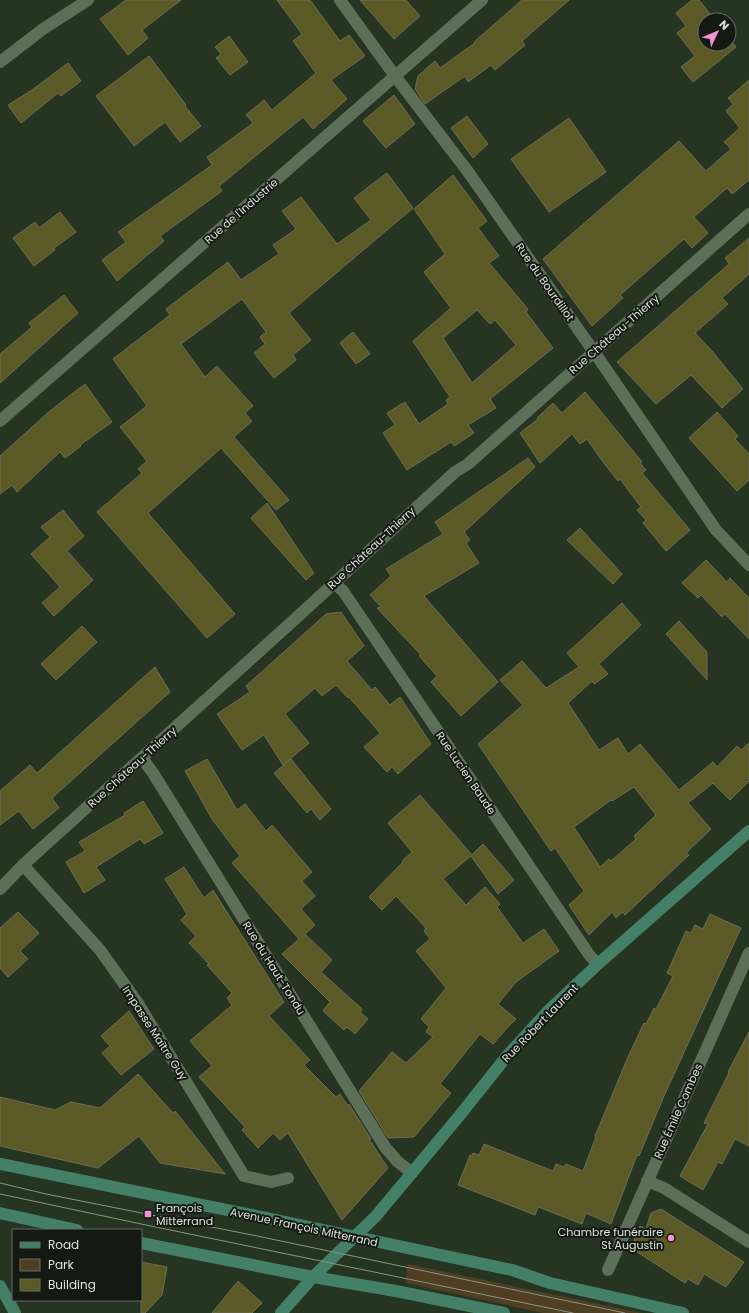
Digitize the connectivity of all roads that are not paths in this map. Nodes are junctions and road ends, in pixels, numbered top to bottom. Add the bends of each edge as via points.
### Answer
1 (88, 0) edge
2 (340, 0) edge
3 (482, 0) edge
4 (0, 62) edge
5 (395, 76) junction
6 (749, 214) edge
7 (594, 351) junction
8 (0, 421) edge
9 (749, 565) edge
10 (334, 583) junction
11 (142, 758) junction
12 (749, 831) edge
13 (23, 865) junction
14 (0, 890) edge
15 (749, 953) edge
16 (598, 964) junction
17 (0, 1164) edge
18 (412, 1173) junction
19 (288, 1178) dead end
20 (648, 1181) junction
21 (0, 1213) edge
22 (72, 1229) edge
23 (355, 1237) junction
24 (749, 1242) edge
25 (142, 1243) edge
26 (608, 1270) dead end
27 (313, 1277) junction
28 (0, 1286) edge
29 (15, 1313) edge
30 (281, 1313) edge
31 (504, 1313) edge
32 (683, 1313) edge

1 - 4 street via 43,28
2 - 5 street, Rue du Bourdillot
3 - 5 street, Rue de l'Industrie
5 - 7 street, Rue du Bourdillot via 465,167
5 - 8 street, Rue de l'Industrie
6 - 7 street, Rue Château-Thierry
7 - 9 street, Rue du Bourdillot via 716,530
7 - 10 street, Rue Château-Thierry via 468,464 455,472
10 - 11 street, Rue Château-Thierry
10 - 16 street, Rue Lucien Baude via 343,591 590,956
11 - 13 street, Rue Château-Thierry
11 - 18 street, Rue du Haut-Tondu via 385,1147
12 - 16 main road, Rue Robert Laurent
13 - 14 street, Rue Château-Thierry
13 - 19 street, Impasse Maître Guy via 100,950 137,1002 244,1176 271,1182
15 - 20 street, Rue Émile Combes
16 - 18 main road, Rue Robert Laurent via 549,1010 507,1056
17 - 23 main road, Avenue François Mitterrand
18 - 23 main road, Rue Robert Laurent
20 - 24 street via 664,1188
20 - 26 street, Rue Émile Combes
21 - 22 main road
23 - 27 main road, Rue Robert Laurent
23 - 32 main road, Avenue François Mitterrand via 512,1270 550,1283
25 - 27 main road
27 - 30 main road
27 - 31 main road
28 - 29 main road

